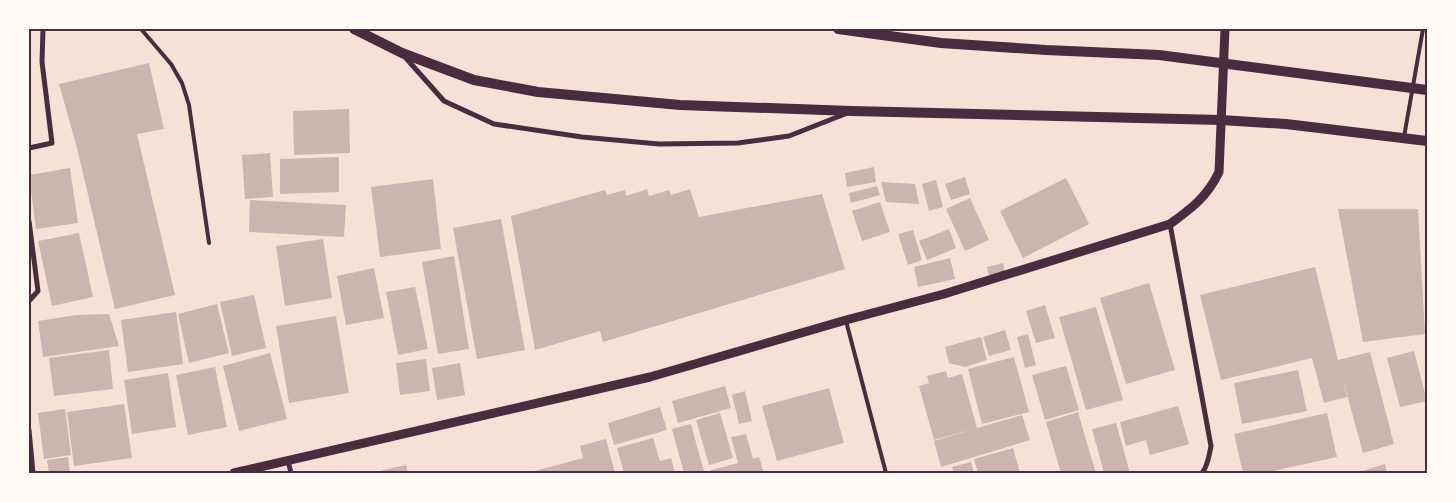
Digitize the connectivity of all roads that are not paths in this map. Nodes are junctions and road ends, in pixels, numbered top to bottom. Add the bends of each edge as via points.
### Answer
1 (43, 29) edge
2 (141, 29) edge
3 (354, 29) edge
4 (838, 29) edge
5 (1225, 29) edge
6 (1423, 29) edge
7 (402, 53) junction
8 (1223, 62) junction
9 (1412, 89) junction
10 (1427, 90) edge
11 (852, 111) junction
12 (1221, 120) junction
13 (1404, 138) junction
14 (1427, 141) edge
15 (29, 148) edge
16 (29, 221) edge
17 (1170, 224) junction
18 (209, 243) dead end
19 (29, 301) edge
20 (846, 320) junction
21 (29, 430) edge
22 (288, 461) junction
23 (33, 473) edge
24 (234, 473) edge
25 (291, 473) edge
26 (886, 473) edge
27 (1202, 473) edge

1 - 15 street via 42,62 52,142
2 - 18 lane via 171,64 189,106
3 - 7 main road
4 - 8 main road via 941,42
5 - 8 street
6 - 9 lane
7 - 11 main road via 474,80 538,92 680,104
7 - 11 street via 444,101 494,124 582,137 659,144 738,143 789,136
8 - 9 main road
8 - 12 street
9 - 10 main road
9 - 13 lane
11 - 12 main road
12 - 13 main road
12 - 17 street via 1219,172 1212,188 1196,206
13 - 14 main road
16 - 19 street via 38,291
17 - 20 street via 944,294
17 - 27 street via 1211,446
20 - 22 street via 650,377
20 - 26 lane
21 - 23 street
22 - 24 street
22 - 25 street

